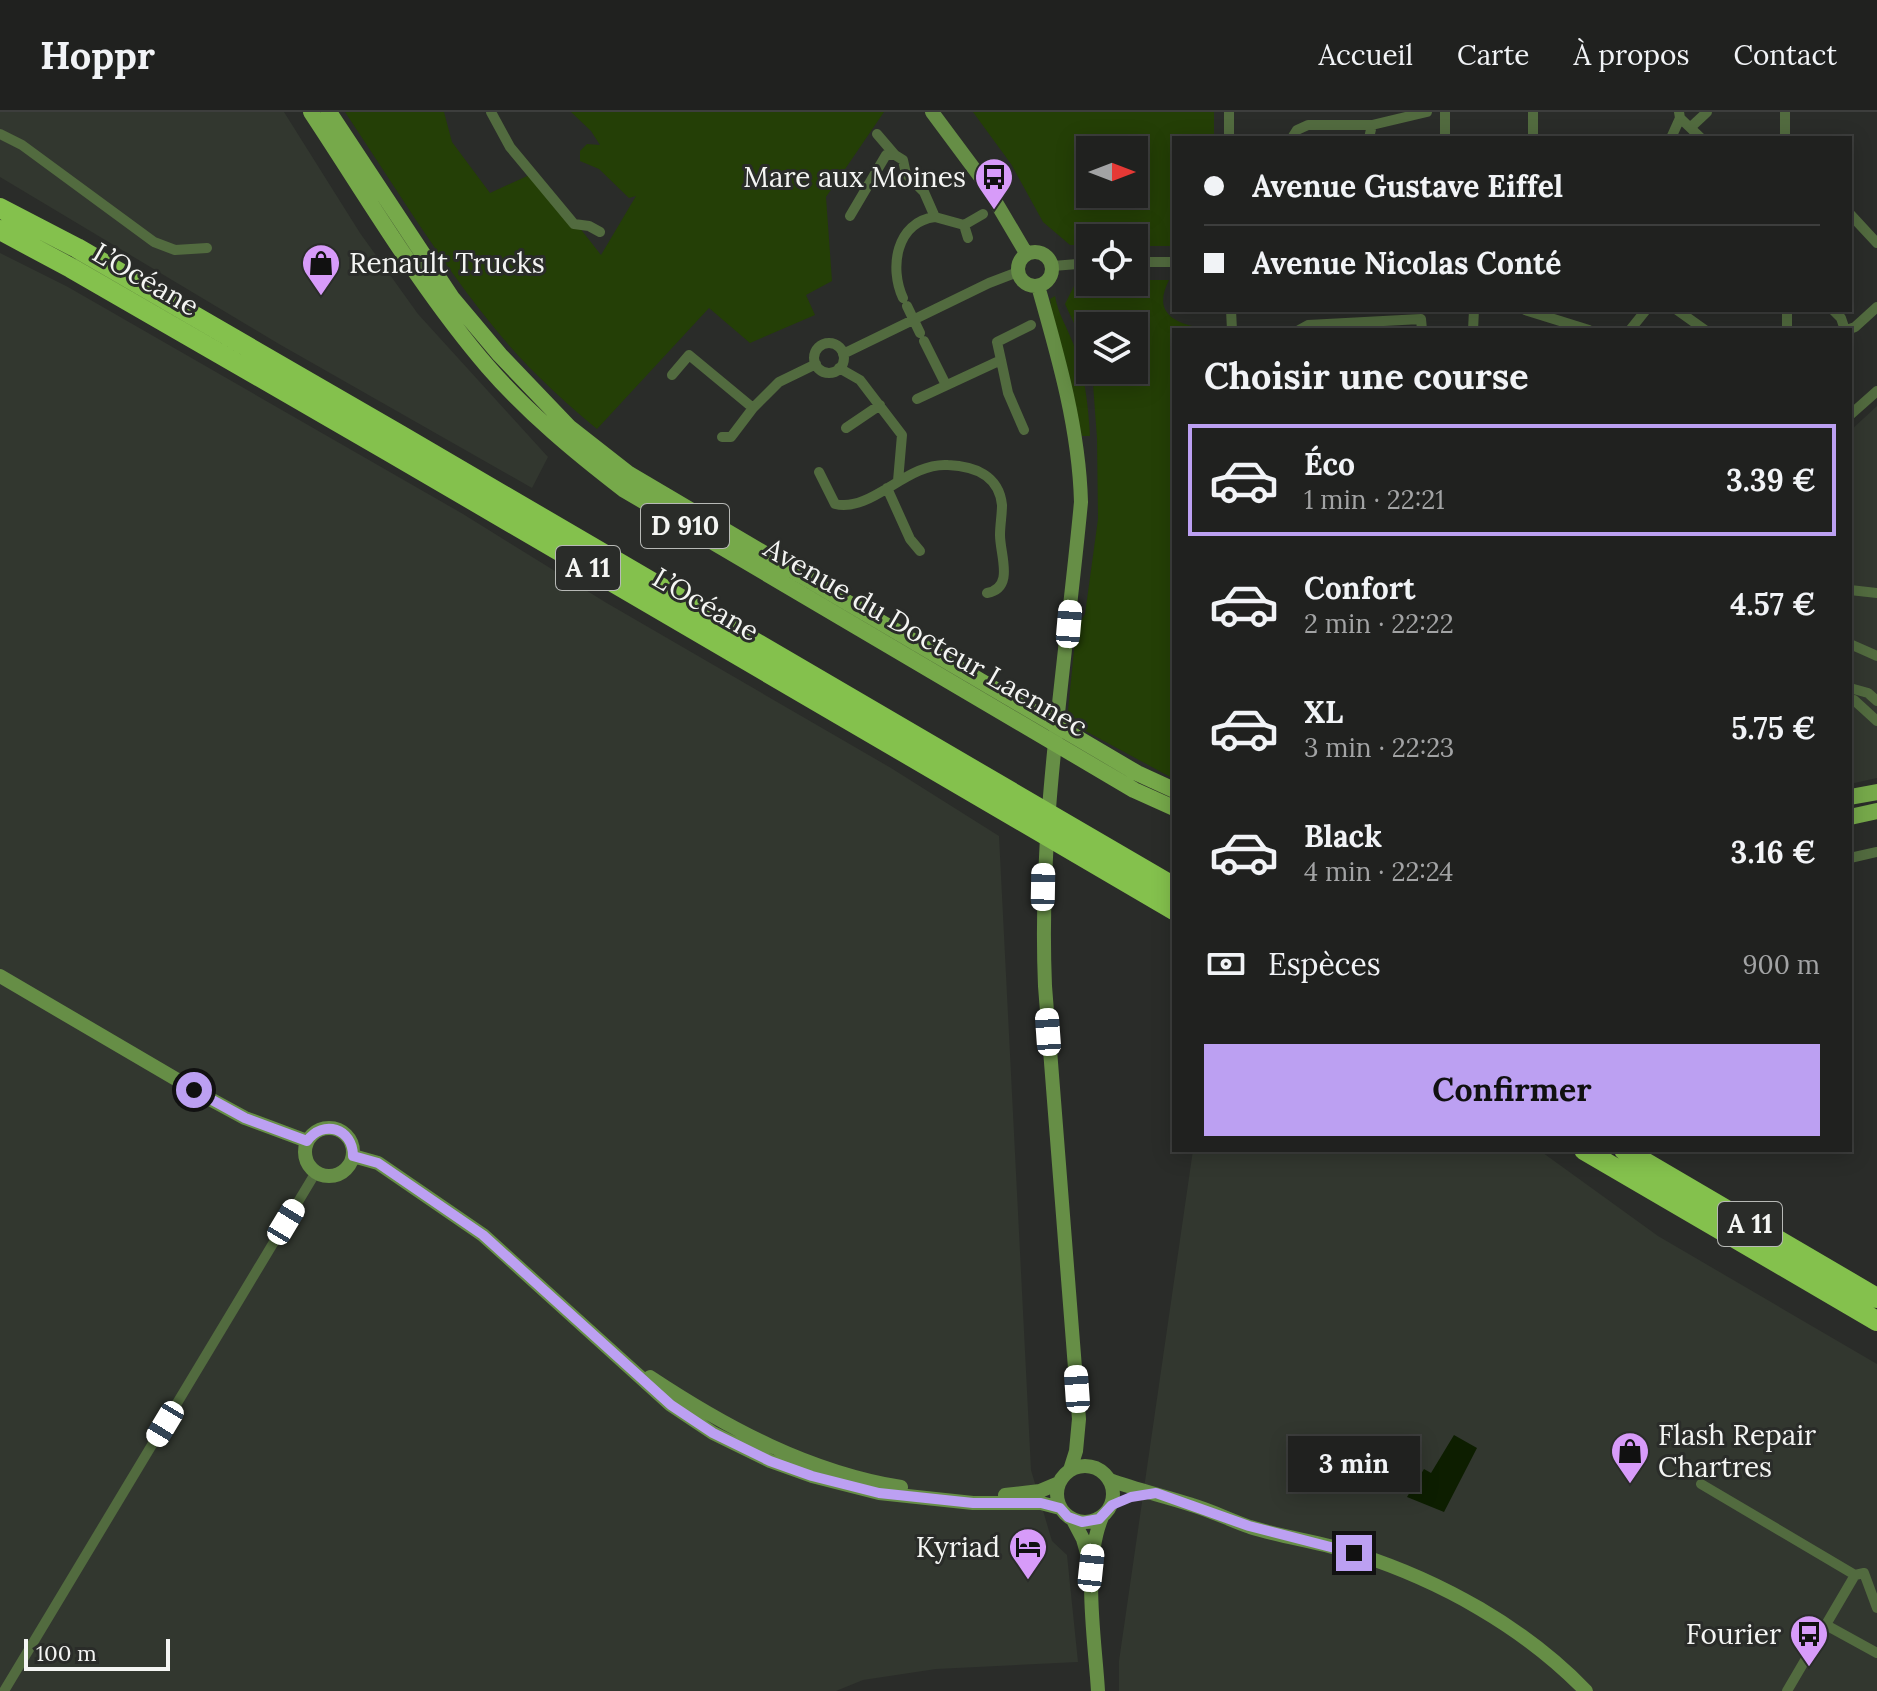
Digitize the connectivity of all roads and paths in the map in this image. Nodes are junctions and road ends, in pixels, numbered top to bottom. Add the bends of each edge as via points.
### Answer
1 (311, 112) edge
2 (329, 112) edge
3 (491, 112) edge
4 (932, 112) edge
5 (1229, 112) edge
6 (1427, 112) edge
7 (1445, 112) edge
8 (1533, 112) edge
9 (1707, 112) edge
10 (1785, 112) edge
11 (1680, 115) edge
12 (1372, 125) junction
13 (1691, 127) junction
14 (0, 134) edge
15 (877, 134) dead end
16 (1229, 136) edge
17 (1293, 136) edge
18 (1369, 136) edge
19 (1445, 136) edge
20 (1533, 136) edge
21 (1672, 136) edge
22 (1699, 136) edge
23 (1785, 136) edge
24 (895, 155) junction
25 (0, 208) edge
26 (983, 214) dead end
27 (850, 216) dead end
28 (1852, 216) edge
29 (935, 217) junction
30 (964, 225) junction
31 (0, 230) edge
32 (600, 232) dead end
33 (968, 238) dead end
34 (1877, 243) edge
35 (207, 248) dead end
36 (1026, 253) junction
37 (1148, 262) edge
38 (1172, 262) edge
39 (1076, 264) edge
40 (1053, 266) junction
41 (1018, 272) junction
42 (1038, 286) junction
43 (1877, 307) edge
44 (1531, 312) edge
45 (1644, 312) edge
46 (1680, 312) edge
47 (914, 319) junction
48 (1031, 325) dead end
49 (1372, 326) edge
50 (1303, 328) edge
51 (1422, 328) edge
52 (1583, 328) edge
53 (1632, 328) edge
54 (1702, 328) edge
55 (1852, 328) edge
56 (843, 354) junction
57 (1001, 360) junction
58 (816, 364) junction
59 (839, 368) junction
60 (672, 375) dead end
61 (946, 385) junction
62 (1877, 391) edge
63 (917, 399) dead end
64 (880, 405) junction
65 (753, 408) junction
66 (1852, 413) edge
67 (846, 428) dead end
68 (1024, 430) dead end
69 (722, 437) dead end
70 (819, 472) dead end
71 (898, 481) junction
72 (887, 488) junction
73 (920, 551) dead end
74 (1852, 590) edge
75 (987, 593) dead end
76 (1877, 593) edge
77 (1852, 645) edge
78 (1877, 656) edge
79 (1852, 689) edge
80 (1852, 700) edge
81 (1877, 701) edge
82 (1877, 721) edge
83 (1172, 789) edge
84 (1873, 792) edge
85 (1852, 797) edge
86 (1172, 807) edge
87 (1875, 812) edge
88 (1852, 817) edge
89 (1877, 852) edge
90 (1852, 858) edge
91 (1172, 886) edge
92 (1172, 909) edge
93 (0, 976) edge
94 (307, 1141) junction
95 (1587, 1152) edge
96 (1627, 1152) edge
97 (353, 1156) junction
98 (316, 1172) junction
99 (1877, 1298) edge
100 (1877, 1321) edge
101 (615, 1354) junction
102 (1079, 1419) junction
103 (716, 1427) dead end
104 (742, 1433) junction
105 (1096, 1468) junction
106 (1070, 1470) junction
107 (1110, 1480) junction
108 (1059, 1483) junction
109 (1701, 1484) dead end
110 (1156, 1493) junction
111 (1112, 1505) junction
112 (1060, 1508) junction
113 (1102, 1517) junction
114 (1073, 1520) junction
115 (1091, 1568) junction
116 (1860, 1574) junction
117 (1877, 1608) edge
118 (1826, 1625) junction
119 (1877, 1653) edge
120 (4, 1691) edge
121 (1098, 1691) edge
122 (1586, 1691) edge
123 (1787, 1691) edge

1 - 86 main road, Avenue du Docteur Laennec / D 910 via 441,307 489,368 561,440 623,489 1134,790
2 - 83 main road, Avenue du Docteur Laennec / D 910 via 452,298 569,427 629,474
3 - 32 street via 510,147 574,224
4 - 36 street via 984,182
5 - 16 street
6 - 12 street
7 - 19 street
8 - 20 street
9 - 13 street
10 - 23 street
11 - 13 street
11 - 21 street
12 - 17 street via 1308,125
12 - 18 street
13 - 22 street
14 - 35 street via 154,242 175,250
15 - 24 street
24 - 27 street via 886,155
24 - 29 street via 924,192
25 - 91 highway, L’Océane / A 11 via 374,419
26 - 30 street
28 - 34 street
29 - 30 street
29 - 47 street via 910,228 895,271
30 - 33 street
31 - 92 highway, L’Océane / A 11
36 - 40 street via 1043,253
36 - 41 street
37 - 38 street
39 - 40 street
40 - 42 street via 1051,276
41 - 42 street via 1023,281
41 - 47 street
42 - 102 street via 1077,441 1081,502 1044,864 1045,986
43 - 55 street
44 - 52 street
45 - 53 street
46 - 54 street
47 - 56 street
47 - 61 street
48 - 57 street via 997,342
49 - 50 street
49 - 51 street via 1421,319
56 - 58 street via 825,343 815,354
56 - 59 street
57 - 61 street
57 - 68 street
58 - 59 street via 829,373
58 - 65 street via 779,382
59 - 64 street via 860,380
60 - 65 street via 689,355
61 - 63 street
62 - 66 street
64 - 67 street
64 - 71 street via 902,435
65 - 69 street via 731,437
70 - 72 street via 835,504 845,507
71 - 72 street
71 - 75 street via 948,465 979,470 991,480 1002,503 1005,568 1004,581
72 - 73 street
74 - 76 street
77 - 78 street
79 - 81 street
80 - 82 street
84 - 85 main road
87 - 88 main road
89 - 90 street
93 - 94 street via 211,1100
94 - 97 street via 318,1130 340,1130 350,1141
94 - 98 street via 305,1155
95 - 100 highway, A 11
96 - 99 highway, A 11
97 - 98 street via 339,1174
97 - 101 street via 378,1163 483,1235
98 - 120 street
101 - 104 street
101 - 112 street via 671,1405 713,1433 812,1476 879,1493
102 - 105 street
102 - 106 street
103 - 104 street
104 - 108 street via 793,1456 884,1484 978,1496 1030,1493
105 - 106 street
105 - 107 street
106 - 108 street
107 - 110 street
107 - 111 street
108 - 112 street
109 - 116 street
110 - 111 street
110 - 122 street via 1408,1572 1504,1625 1562,1666
111 - 113 street
112 - 114 street
113 - 114 street
113 - 115 street
114 - 115 street
115 - 121 street
116 - 117 street
116 - 118 street
118 - 119 street
118 - 123 street

